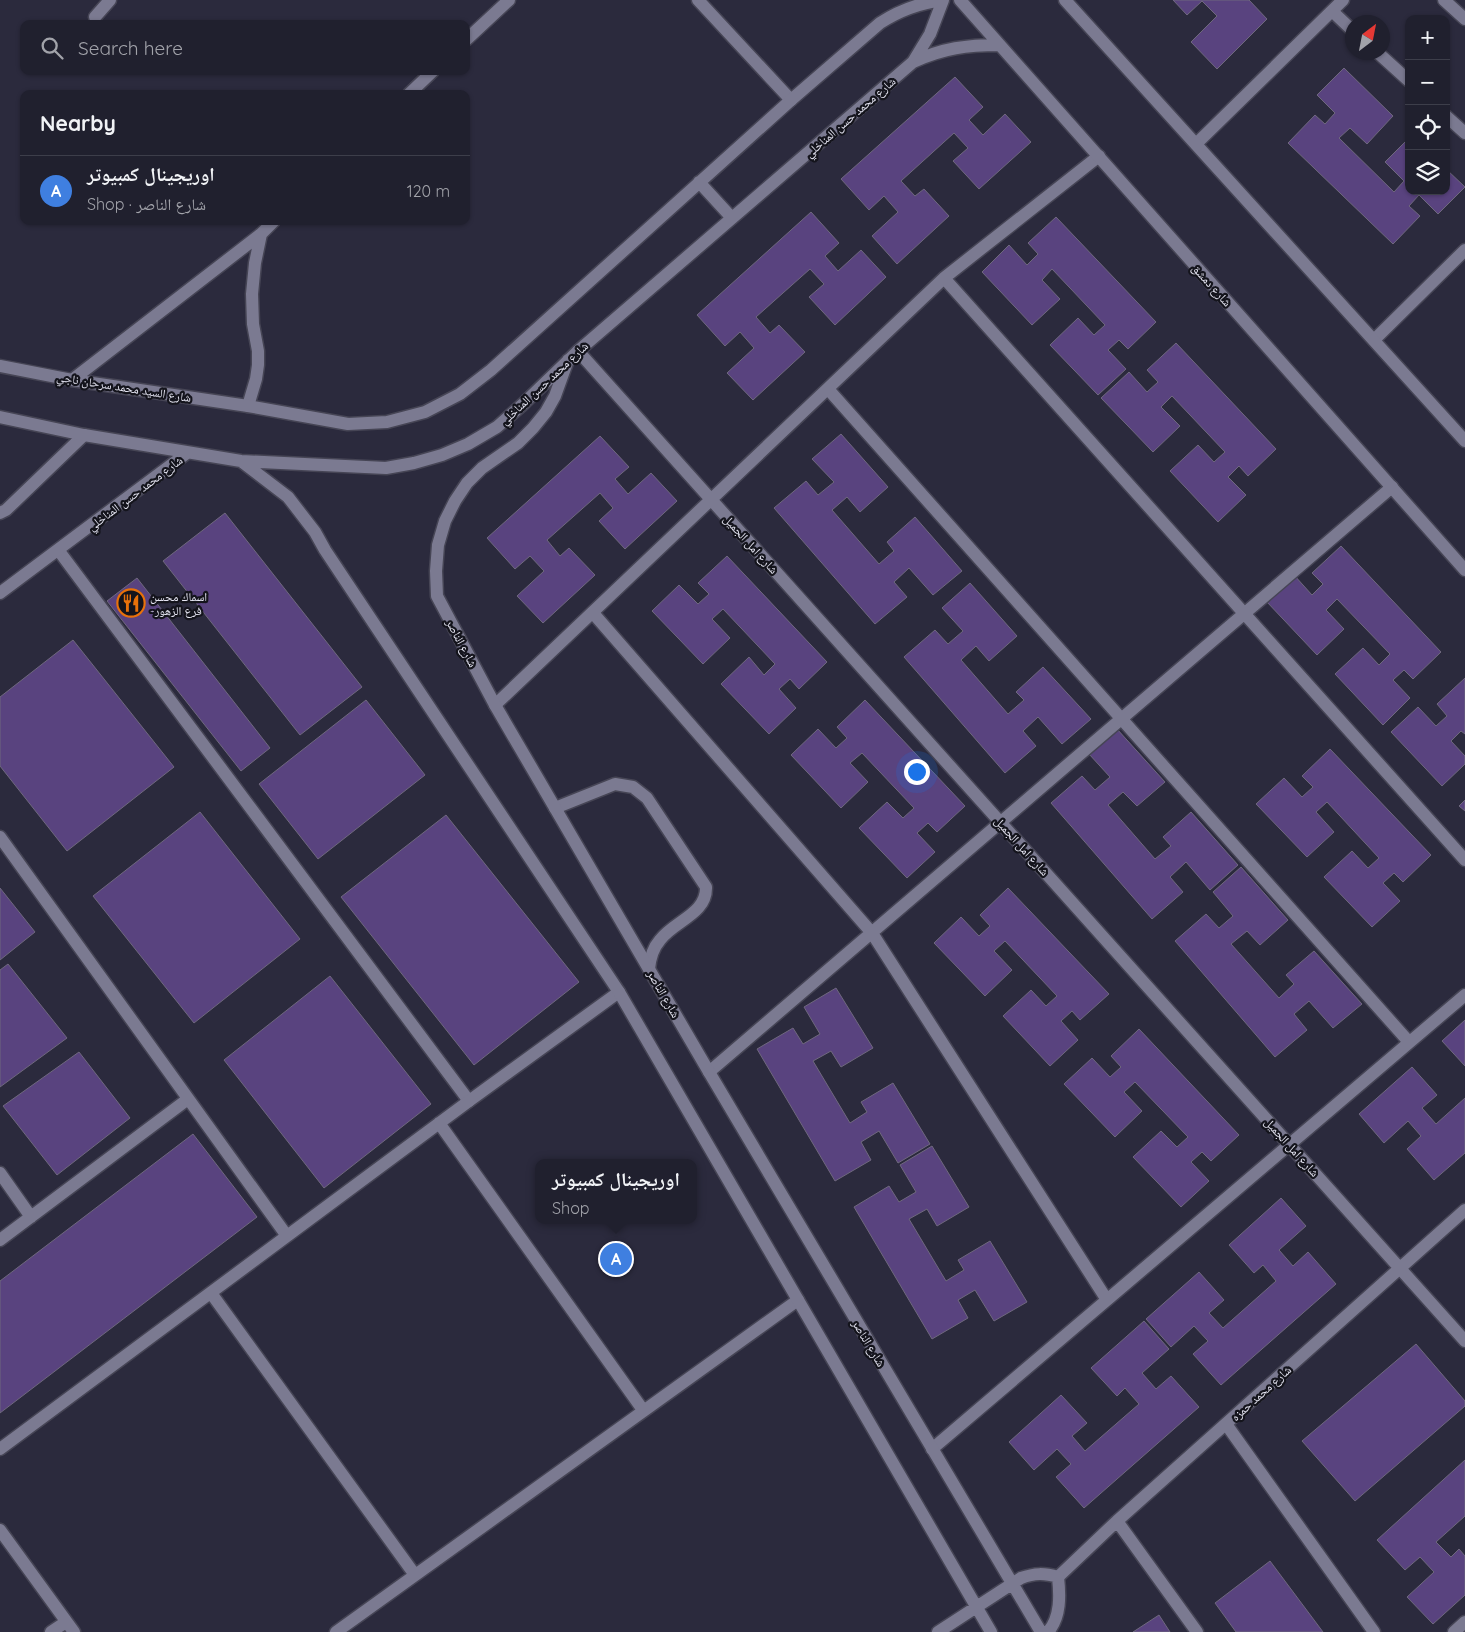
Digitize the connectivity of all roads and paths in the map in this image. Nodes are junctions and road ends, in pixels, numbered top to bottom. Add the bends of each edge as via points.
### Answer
1 (110, 0) edge
2 (509, 0) edge
3 (698, 0) edge
4 (960, 0) edge
5 (1065, 0) edge
6 (1343, 0) edge
7 (1444, 0) edge
8 (1332, 11) junction
9 (95, 17) dead end
10 (1465, 19) edge
11 (1345, 23) edge
12 (470, 36) edge
13 (1000, 45) junction
14 (1386, 60) edge
15 (913, 62) junction
16 (429, 75) edge
17 (1405, 78) edge
18 (413, 90) edge
19 (791, 100) junction
20 (1450, 120) edge
21 (1465, 133) edge
22 (1196, 144) junction
23 (1099, 156) junction
24 (700, 182) junction
25 (732, 218) junction
26 (270, 225) edge
27 (261, 234) junction
28 (1465, 250) edge
29 (944, 278) junction
30 (1374, 340) junction
31 (578, 351) junction
32 (568, 360) junction
33 (0, 366) edge
34 (72, 380) junction
35 (828, 389) junction
36 (248, 406) junction
37 (0, 417) edge
38 (84, 435) junction
39 (1465, 441) edge
40 (187, 453) junction
41 (242, 461) junction
42 (1392, 487) junction
43 (712, 500) junction
44 (0, 513) edge
45 (59, 551) junction
46 (1465, 570) edge
47 (0, 593) edge
48 (593, 613) junction
49 (1244, 614) junction
50 (495, 705) junction
51 (1122, 719) junction
52 (556, 808) junction
53 (1001, 822) junction
54 (0, 837) edge
55 (1465, 860) edge
56 (872, 933) junction
57 (649, 969) junction
58 (619, 992) junction
59 (1465, 995) edge
60 (1409, 1042) junction
61 (709, 1072) junction
62 (188, 1099) junction
63 (469, 1101) junction
64 (439, 1124) junction
65 (1289, 1144) junction
66 (0, 1172) edge
67 (1465, 1210) edge
68 (31, 1216) junction
69 (287, 1236) junction
70 (0, 1240) edge
71 (1400, 1268) junction
72 (211, 1293) junction
73 (798, 1300) junction
74 (1107, 1300) junction
75 (1465, 1341) edge
76 (643, 1410) junction
77 (1226, 1424) junction
78 (0, 1449) edge
79 (932, 1450) junction
80 (1117, 1522) junction
81 (0, 1530) edge
82 (415, 1575) junction
83 (1058, 1577) junction
84 (1012, 1585) junction
85 (977, 1607) junction
86 (1465, 1622) edge
87 (70, 1627) edge
88 (52, 1632) edge
89 (336, 1632) edge
90 (938, 1632) edge
91 (991, 1632) edge
92 (1041, 1632) edge
93 (1048, 1632) edge
94 (1197, 1632) edge
95 (1374, 1632) edge
96 (1454, 1632) edge

1 - 9 street
2 - 12 street
3 - 19 street
4 - 13 street, شارع دمشق
5 - 22 street
6 - 8 street
7 - 10 street
8 - 11 street
8 - 22 street
13 - 15 street via 954,48
13 - 23 street, شارع دمشق
14 - 17 street
15 - 19 street, شارع محمد حسن المناخلي via 930,34 943,0 910,7 880,23
15 - 25 street, شارع محمد حسن المناخلي
16 - 18 street
19 - 24 street, شارع محمد حسن المناخلي
20 - 21 street
22 - 30 street
23 - 29 street
23 - 42 street, شارع دمشق
24 - 25 street
24 - 36 street, شارع محمد حسن المناخلي via 490,370 460,394 425,412 387,422 348,424
25 - 31 street, شارع محمد حسن المناخلي
26 - 27 street
27 - 34 street
27 - 36 street via 252,294 258,365
28 - 30 street
29 - 35 street
29 - 49 street
30 - 39 street
31 - 32 street, شارع محمد حسن المناخلي
31 - 43 street, شارع امل الجميل
32 - 41 street, شارع محمد حسن المناخلي via 497,426 442,456 386,468
32 - 50 street, شارع الناصر via 555,396 533,428 467,483 445,521 438,545 437,596
33 - 34 street, شارع السيد محمد سرحان ناجي
34 - 36 street, شارع السيد محمد سرحان ناجي
35 - 43 street
35 - 51 street
37 - 38 street
38 - 40 street
38 - 44 street
40 - 41 street, شارع محمد حسن المناخلي
40 - 45 street, شارع محمد حسن المناخلي
41 - 58 street via 288,496 315,532
42 - 46 street, شارع دمشق
42 - 49 street
43 - 48 street
43 - 53 street, شارع امل الجميل
45 - 47 street, شارع محمد حسن المناخلي
45 - 63 street
48 - 50 street
48 - 56 street
49 - 51 street
49 - 55 street
50 - 52 street, شارع الناصر
51 - 53 street
51 - 60 street
52 - 57 street, شارع الناصر
52 - 57 street via 615,784 633,787 647,798 706,887 699,908 660,940 650,959
53 - 56 street
53 - 65 street, شارع امل الجميل
54 - 62 street
56 - 61 street
56 - 74 street
57 - 61 street, شارع الناصر
58 - 63 street
58 - 73 street
59 - 60 street
60 - 65 street
61 - 79 street, شارع الناصر
62 - 68 street
62 - 69 street
63 - 64 street
64 - 69 street
64 - 76 street
65 - 71 street, شارع امل الجميل
65 - 74 street
66 - 68 street
67 - 71 street, شارع محمد حمزه
68 - 70 street
69 - 72 street
71 - 75 street, شارع امل الجميل
71 - 77 street, شارع محمد حمزه
72 - 78 street
72 - 82 street
73 - 76 street
73 - 85 street
74 - 79 street
76 - 82 street
77 - 80 street, شارع محمد حمزه
77 - 95 street
79 - 84 street, شارع الناصر
80 - 83 street, شارع محمد حمزه
80 - 94 street
81 - 87 street
82 - 89 street
83 - 84 street via 1034,1574
83 - 93 street via 1057,1612
84 - 85 street
84 - 92 street, شارع الناصر
85 - 90 street
85 - 91 street
86 - 96 street
87 - 88 street

